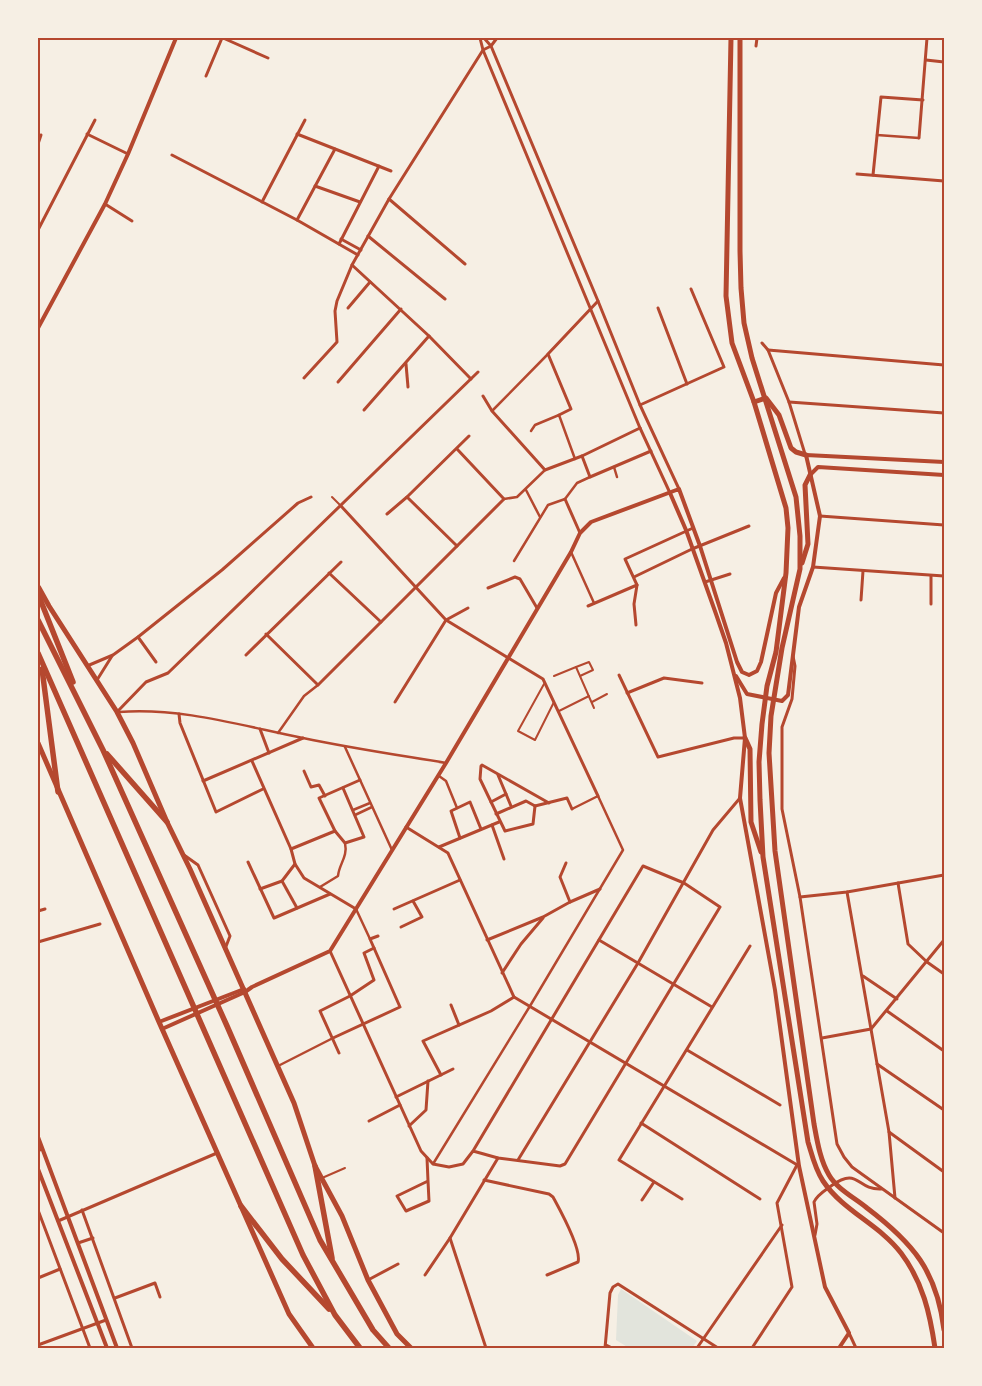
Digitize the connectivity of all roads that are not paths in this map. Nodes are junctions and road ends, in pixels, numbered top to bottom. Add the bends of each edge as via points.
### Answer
1 (176, 38) edge
2 (222, 38) edge
3 (480, 38) edge
4 (484, 38) edge
5 (497, 38) edge
6 (730, 38) edge
7 (740, 38) edge
8 (757, 38) edge
9 (927, 38) edge
10 (491, 46) junction
11 (756, 46) dead end
12 (483, 50) junction
13 (268, 58) dead end
14 (926, 60) junction
15 (944, 62) edge
16 (206, 76) dead end
17 (923, 100) junction
18 (95, 120) dead end
19 (304, 120) dead end
20 (87, 134) junction
21 (297, 134) junction
22 (41, 135) dead end
23 (877, 135) junction
24 (919, 138) joint
25 (38, 144) edge
26 (335, 149) junction
27 (128, 154) junction
28 (172, 155) dead end
29 (379, 166) junction
30 (391, 171) dead end
31 (857, 174) dead end
32 (874, 175) junction
33 (944, 181) edge
34 (315, 186) junction
35 (389, 199) junction
36 (262, 202) junction
37 (360, 202) junction
38 (105, 204) junction
39 (297, 220) junction
40 (132, 221) dead end
41 (38, 230) edge
42 (368, 236) junction
43 (341, 239) junction
44 (339, 244) junction
45 (361, 250) junction
46 (358, 255) junction
47 (464, 264) dead end
48 (352, 265) junction
49 (370, 282) junction
50 (691, 289) dead end
51 (445, 298) dead end
52 (598, 301) junction
53 (348, 308) dead end
54 (658, 308) dead end
55 (591, 309) junction
56 (401, 310) junction
57 (38, 328) edge
58 (429, 336) junction
59 (762, 343) dead end
60 (768, 350) junction
61 (548, 354) junction
62 (406, 364) junction
63 (944, 365) edge
64 (478, 372) dead end
65 (304, 378) dead end
66 (471, 379) junction
67 (338, 382) dead end
68 (687, 384) junction
69 (408, 388) dead end
70 (483, 396) dead end
71 (766, 398) junction
72 (754, 402) junction
73 (789, 402) junction
74 (640, 405) junction
75 (364, 410) dead end
76 (492, 411) junction
77 (944, 413) edge
78 (559, 415) junction
79 (640, 428) junction
80 (531, 431) dead end
81 (469, 436) dead end
82 (457, 449) junction
83 (651, 451) junction
84 (806, 455) junction
85 (582, 456) junction
86 (575, 459) junction
87 (944, 462) edge
88 (614, 467) junction
89 (545, 470) junction
90 (810, 475) junction
91 (944, 475) edge
92 (590, 477) junction
93 (617, 477) dead end
94 (679, 489) junction
95 (526, 490) junction
96 (670, 493) junction
97 (311, 497) dead end
98 (332, 497) dead end
99 (407, 498) junction
100 (504, 499) junction
101 (565, 499) junction
102 (341, 506) junction
103 (387, 514) dead end
104 (820, 516) junction
105 (540, 517) junction
106 (944, 525) edge
107 (749, 526) dead end
108 (693, 528) junction
109 (686, 530) junction
110 (580, 534) junction
111 (457, 546) junction
112 (700, 546) junction
113 (692, 549) junction
114 (571, 552) junction
115 (514, 560) dead end
116 (341, 562) dead end
117 (813, 567) junction
118 (800, 569) junction
119 (863, 571) junction
120 (329, 573) junction
121 (786, 573) junction
122 (730, 574) dead end
123 (931, 576) junction
124 (944, 576) edge
125 (634, 577) junction
126 (712, 580) junction
127 (705, 582) junction
128 (637, 585) junction
129 (38, 586) edge
130 (416, 588) junction
131 (488, 588) dead end
132 (861, 600) dead end
133 (594, 603) junction
134 (931, 604) dead end
135 (588, 606) dead end
136 (468, 608) dead end
137 (537, 608) junction
138 (38, 620) edge
139 (446, 620) junction
140 (381, 622) junction
141 (636, 625) dead end
142 (266, 634) junction
143 (138, 637) junction
144 (38, 653) edge
145 (113, 655) junction
146 (246, 655) dead end
147 (793, 655) junction
148 (507, 658) junction
149 (42, 662) junction
150 (156, 662) dead end
151 (736, 662) junction
152 (731, 663) junction
153 (87, 666) junction
154 (576, 667) junction
155 (733, 672) junction
156 (619, 675) dead end
157 (554, 676) dead end
158 (580, 676) junction
159 (96, 680) junction
160 (545, 682) junction
161 (702, 683) dead end
162 (318, 685) junction
163 (627, 693) junction
164 (607, 694) dead end
165 (589, 696) junction
166 (554, 701) junction
167 (395, 702) dead end
168 (592, 702) junction
169 (594, 708) dead end
170 (559, 711) junction
171 (117, 712) junction
172 (179, 714) junction
173 (86, 715) junction
174 (260, 729) junction
175 (278, 733) junction
176 (303, 738) junction
177 (745, 738) junction
178 (38, 743) edge
179 (344, 746) junction
180 (103, 750) junction
181 (270, 753) junction
182 (252, 761) junction
183 (446, 763) junction
184 (304, 771) dead end
185 (497, 774) junction
186 (438, 775) junction
187 (360, 780) junction
188 (203, 781) junction
189 (343, 788) junction
190 (263, 789) junction
191 (58, 792) junction
192 (506, 794) junction
193 (325, 796) junction
194 (598, 796) junction
195 (740, 798) junction
196 (371, 802) junction
197 (491, 802) junction
198 (550, 803) junction
199 (510, 806) junction
200 (535, 806) junction
201 (373, 807) junction
202 (458, 808) junction
203 (572, 809) joint
204 (353, 810) junction
205 (496, 814) junction
206 (355, 815) junction
207 (167, 822) junction
208 (499, 822) junction
209 (492, 825) junction
210 (406, 827) junction
211 (481, 828) junction
212 (335, 831) junction
213 (460, 838) junction
214 (345, 843) junction
215 (439, 847) junction
216 (291, 849) junction
217 (392, 850) junction
218 (182, 853) junction
219 (764, 857) junction
220 (504, 859) dead end
221 (248, 862) dead end
222 (566, 862) dead end
223 (295, 864) junction
224 (944, 875) edge
225 (460, 880) junction
226 (282, 881) junction
227 (684, 883) junction
228 (898, 883) junction
229 (320, 887) junction
230 (260, 889) junction
231 (600, 889) junction
232 (847, 892) junction
233 (330, 894) junction
234 (800, 897) junction
235 (413, 901) junction
236 (570, 902) junction
237 (297, 908) junction
238 (45, 909) dead end
239 (356, 909) junction
240 (394, 909) dead end
241 (38, 911) edge
242 (543, 917) junction
243 (100, 924) dead end
244 (401, 927) dead end
245 (378, 936) dead end
246 (370, 939) junction
247 (487, 940) junction
248 (600, 940) junction
249 (944, 940) edge
250 (38, 942) edge
251 (750, 946) dead end
252 (374, 948) junction
253 (225, 949) junction
254 (330, 951) junction
255 (927, 962) junction
256 (638, 963) junction
257 (502, 973) junction
258 (944, 974) edge
259 (862, 975) junction
260 (673, 984) junction
261 (244, 991) junction
262 (350, 996) junction
263 (514, 997) junction
264 (897, 999) junction
265 (451, 1006) dead end
266 (530, 1006) junction
267 (712, 1007) junction
268 (887, 1011) junction
269 (552, 1019) junction
270 (159, 1022) junction
271 (363, 1023) junction
272 (459, 1025) junction
273 (162, 1029) junction
274 (871, 1029) junction
275 (333, 1038) junction
276 (822, 1038) junction
277 (590, 1042) junction
278 (687, 1050) junction
279 (944, 1051) edge
280 (339, 1053) dead end
281 (626, 1064) junction
282 (877, 1064) junction
283 (277, 1067) junction
284 (453, 1069) dead end
285 (441, 1075) junction
286 (428, 1081) junction
287 (664, 1086) junction
288 (396, 1097) junction
289 (400, 1105) junction
290 (780, 1105) dead end
291 (944, 1110) edge
292 (369, 1120) dead end
293 (642, 1123) junction
294 (409, 1126) junction
295 (889, 1132) junction
296 (38, 1136) edge
297 (40, 1150) edge
298 (217, 1152) junction
299 (473, 1152) junction
300 (426, 1157) junction
301 (498, 1158) junction
302 (518, 1160) junction
303 (433, 1164) junction
304 (316, 1166) junction
305 (798, 1166) junction
306 (345, 1168) dead end
307 (38, 1169) edge
308 (944, 1172) edge
309 (322, 1178) junction
310 (484, 1180) junction
311 (428, 1181) junction
312 (654, 1182) junction
313 (882, 1189) junction
314 (760, 1198) dead end
315 (896, 1198) junction
316 (682, 1199) dead end
317 (642, 1200) dead end
318 (241, 1206) junction
319 (38, 1210) edge
320 (82, 1210) junction
321 (68, 1216) junction
322 (39, 1217) edge
323 (58, 1221) junction
324 (782, 1224) junction
325 (944, 1234) edge
326 (93, 1238) junction
327 (450, 1238) junction
328 (814, 1238) junction
329 (78, 1243) junction
330 (333, 1262) junction
331 (398, 1264) dead end
332 (60, 1269) junction
333 (425, 1275) dead end
334 (547, 1275) dead end
335 (38, 1278) edge
336 (368, 1280) junction
337 (160, 1297) dead end
338 (115, 1298) junction
339 (335, 1315) junction
340 (106, 1320) junction
341 (97, 1323) junction
342 (82, 1328) junction
343 (944, 1330) edge
344 (849, 1333) junction
345 (703, 1339) junction
346 (38, 1344) edge
347 (606, 1346) edge
348 (90, 1348) edge
349 (107, 1348) edge
350 (117, 1348) edge
351 (132, 1348) edge
352 (313, 1348) edge
353 (360, 1348) edge
354 (389, 1348) edge
355 (411, 1348) edge
356 (486, 1348) edge
357 (612, 1348) edge
358 (697, 1348) edge
359 (718, 1348) edge
360 (752, 1348) edge
361 (840, 1348) edge
362 (856, 1348) edge
363 (935, 1348) edge

1 - 27 street
2 - 13 street
2 - 16 street
3 - 12 street
4 - 10 street
5 - 10 street
6 - 72 main road via 726,296 732,343
7 - 71 main road via 741,288 744,323
8 - 11 street
9 - 14 street
10 - 12 street
10 - 52 street
12 - 35 street
12 - 55 street
14 - 15 street
14 - 17 street
17 - 23 street via 881,97
17 - 24 street
18 - 20 street
19 - 21 street
20 - 27 street
20 - 41 street
21 - 26 street
21 - 36 street
22 - 25 street
23 - 24 street
23 - 32 street
26 - 29 street
26 - 34 street
27 - 38 street
28 - 36 street
29 - 30 street
29 - 37 street
31 - 32 street
32 - 33 street
34 - 37 street
34 - 39 street
35 - 42 street
35 - 47 street
36 - 39 street
37 - 43 street
38 - 40 street
38 - 57 street
39 - 44 street
42 - 45 street
42 - 51 street
43 - 44 street
43 - 45 street
44 - 46 street
45 - 46 street
46 - 48 street
48 - 49 street
48 - 65 street via 335,310 336,344
49 - 53 street
49 - 56 street
50 - 68 street via 724,367
52 - 55 street
52 - 74 street
54 - 68 street
55 - 61 street
55 - 79 street
56 - 58 street
56 - 67 street
58 - 62 street
58 - 66 street
59 - 60 street
60 - 63 street
60 - 73 street
61 - 76 street
61 - 78 street via 571,409
62 - 69 street
62 - 75 street
64 - 66 street
66 - 102 street
68 - 74 street
70 - 76 street
71 - 72 main road
71 - 84 main road via 779,415 791,448
71 - 118 main road via 796,497
72 - 121 main road via 786,508
73 - 77 street
73 - 84 street
74 - 94 street
76 - 89 street
78 - 80 street via 535,424
78 - 86 street
79 - 83 street
79 - 85 street
81 - 82 street
82 - 99 street
82 - 100 street
83 - 88 street
83 - 96 street
84 - 87 street
84 - 90 street
85 - 86 street
85 - 92 street
86 - 89 street
88 - 92 street
88 - 93 street
89 - 95 street
90 - 91 street via 818,467
90 - 104 street
90 - 118 main road via 805,486 808,544
92 - 101 street via 576,483
94 - 96 street
94 - 108 street
95 - 100 street via 518,497
95 - 105 street
96 - 109 street
96 - 110 street via 591,522
97 - 143 street via 298,503 222,570
98 - 102 lane
99 - 103 street
99 - 111 street
100 - 111 street
101 - 105 street via 548,505
101 - 110 street
102 - 130 street
102 - 171 street via 168,673 146,682
104 - 106 street
104 - 117 street
105 - 115 street
107 - 112 street
108 - 109 street
108 - 112 street
109 - 113 street
109 - 125 street via 625,560
110 - 114 street
111 - 130 street
112 - 113 street
112 - 126 street
113 - 125 street
113 - 127 street
114 - 133 street
114 - 137 street
116 - 120 street
117 - 119 street
117 - 147 street via 799,607
118 - 343 main road via 782,648 771,716 769,753 775,851 818,1144 829,1175 904,1239 925,1266 934,1285
119 - 123 street
119 - 132 street
120 - 140 street
120 - 142 street
121 - 151 street via 776,592 759,667 749,675 742,672
121 - 219 main road via 758,762
122 - 126 street
123 - 124 street
123 - 134 street
125 - 128 street
126 - 127 street
126 - 151 street
127 - 152 street
128 - 133 street
128 - 141 street via 634,604
129 - 153 main road
129 - 173 highway via 40,599
130 - 139 street
130 - 140 street
131 - 137 street via 518,578
133 - 135 street
136 - 139 street
137 - 148 street
138 - 173 highway
139 - 148 street
139 - 167 street
140 - 162 street
142 - 146 street
142 - 162 street
143 - 145 street
143 - 150 street
144 - 149 highway
145 - 153 street
145 - 159 street
147 - 155 street via 788,695 782,702 752,696 744,691
147 - 234 street via 792,700 782,727 782,809
148 - 160 street
148 - 183 street
149 - 191 highway
149 - 339 highway via 303,1255
151 - 152 street
152 - 155 street
153 - 159 main road
154 - 157 lane
154 - 158 lane
154 - 158 lane via 589,662 593,670
155 - 177 street
156 - 163 street
158 - 165 lane
159 - 171 main road
160 - 166 street
160 - 166 lane via 518,731 535,740
161 - 163 street via 664,678
162 - 175 street via 304,696
163 - 177 street via 658,757
164 - 168 lane
165 - 168 lane
165 - 170 lane
166 - 170 street
168 - 169 lane
170 - 194 street
171 - 172 street via 144,710
171 - 207 main road
172 - 174 street
172 - 188 street
173 - 180 highway
174 - 175 street
174 - 181 street
175 - 176 street
176 - 179 street
176 - 181 street
177 - 195 street
177 - 219 main road via 750,749 751,822
178 - 191 main road
179 - 183 street
179 - 187 street
180 - 207 highway
180 - 330 highway via 320,1240
181 - 182 street
182 - 188 street
182 - 190 street
183 - 186 street
184 - 193 street via 311,787 319,785
185 - 192 street
185 - 197 street via 482,765 480,768 480,779
185 - 198 street
186 - 202 street via 446,781
186 - 210 street
187 - 189 street
187 - 196 street
188 - 190 street via 216,812
189 - 193 street
189 - 204 street
190 - 216 street
191 - 270 main road
192 - 197 street
192 - 199 street
193 - 212 street via 319,798
194 - 203 street
194 - 231 street via 623,850
195 - 227 street via 713,830
195 - 305 street via 775,990
196 - 201 street
196 - 204 street
197 - 205 street
198 - 200 street
198 - 203 street via 567,798
199 - 200 street via 526,801
199 - 205 street
200 - 208 street via 534,824 506,832
201 - 206 street
201 - 217 street
202 - 211 street via 470,802
202 - 213 street via 451,811
204 - 206 street
205 - 208 street
206 - 214 street via 364,837
207 - 218 main road
208 - 209 street
209 - 211 street
209 - 220 street
210 - 215 street
210 - 217 street
211 - 213 street
212 - 214 street
212 - 216 street
213 - 215 street
214 - 229 street via 347,850 338,876
215 - 225 street via 448,853
216 - 223 street
217 - 239 street
218 - 253 main road
218 - 253 street via 198,866 230,936
219 - 363 main road via 808,1142 816,1168 833,1194 901,1252 919,1282 929,1308
221 - 230 street
222 - 236 street via 560,877
223 - 226 street
223 - 229 street via 304,878
224 - 228 street
225 - 235 street
225 - 247 street
226 - 230 street
226 - 237 street
227 - 248 street via 643,866
227 - 256 street
227 - 260 street via 720,907
228 - 232 street
228 - 255 street via 908,944
229 - 233 street
230 - 237 street via 274,918
231 - 236 street
231 - 266 street
232 - 234 street
232 - 259 street
233 - 237 street
233 - 239 street
234 - 276 street
235 - 240 street
235 - 244 street via 422,917
236 - 242 street
238 - 241 street
239 - 246 street
239 - 254 street
242 - 247 street
242 - 257 street
243 - 250 street
245 - 246 street
246 - 252 street
247 - 257 street
248 - 256 street
248 - 269 street
249 - 255 street
251 - 267 street
252 - 262 street via 364,953 374,980
252 - 271 street via 400,1007
253 - 261 main road
254 - 261 street
254 - 262 street
255 - 258 street
255 - 264 street
256 - 260 street
256 - 277 street
257 - 263 street
259 - 264 street
259 - 274 street
260 - 267 street
260 - 281 street
261 - 270 street
261 - 273 street
261 - 283 main road
262 - 271 street
262 - 275 street via 320,1011
263 - 266 street
263 - 272 street
264 - 268 street
265 - 272 street
266 - 269 street
266 - 303 street
267 - 278 street
268 - 274 street
268 - 279 street
269 - 277 street
269 - 299 street
270 - 273 main road
271 - 275 street
271 - 288 street
272 - 285 street via 423,1041
273 - 298 main road
274 - 276 street
274 - 282 street
275 - 280 street
275 - 283 street
276 - 313 street via 837,1144 852,1167
277 - 281 street
277 - 302 street
278 - 287 street
278 - 290 street
281 - 287 street
281 - 302 street via 564,1164
282 - 291 street
282 - 295 street
283 - 304 main road via 294,1103
284 - 285 street
285 - 286 street
286 - 288 street
286 - 294 street via 426,1110
287 - 293 street
287 - 305 street
288 - 289 street
289 - 292 street
289 - 294 street
293 - 312 street via 619,1160
293 - 314 street
294 - 300 street
295 - 308 street
295 - 315 street
296 - 297 street
297 - 321 street
298 - 318 main road
298 - 320 street
299 - 301 street
299 - 303 street via 463,1164 449,1167
300 - 303 street
300 - 311 street
301 - 302 street
301 - 310 street
304 - 309 main road
304 - 330 highway
305 - 324 street via 778,1200
305 - 328 street
306 - 309 lane
307 - 323 street
309 - 336 main road via 342,1216
310 - 327 street
310 - 334 street via 553,1197 580,1257 578,1262
311 - 311 street via 397,1196 406,1212 429,1201
312 - 316 street
312 - 317 street
313 - 315 street
313 - 328 street via 872,1189 854,1178 845,1177 819,1194 814,1202 817,1224
315 - 325 street
318 - 339 highway via 282,1259
318 - 352 main road via 289,1314
319 - 322 street
320 - 321 street
320 - 326 street
321 - 323 street
321 - 329 street
322 - 332 street
323 - 341 street
324 - 345 street
324 - 360 street via 792,1287
326 - 329 street
326 - 338 street
327 - 333 street
327 - 356 street
328 - 344 street via 825,1287
329 - 340 street
330 - 354 highway via 374,1330
331 - 336 street
332 - 335 street
332 - 342 street
336 - 355 main road via 397,1334
337 - 338 street via 155,1283
338 - 351 street
339 - 353 highway
340 - 341 street
340 - 350 street
341 - 342 street
341 - 349 street
342 - 346 street
342 - 348 street
344 - 361 street
344 - 362 street
345 - 347 street via 618,1284 610,1293
345 - 358 street
345 - 359 street
347 - 357 street

